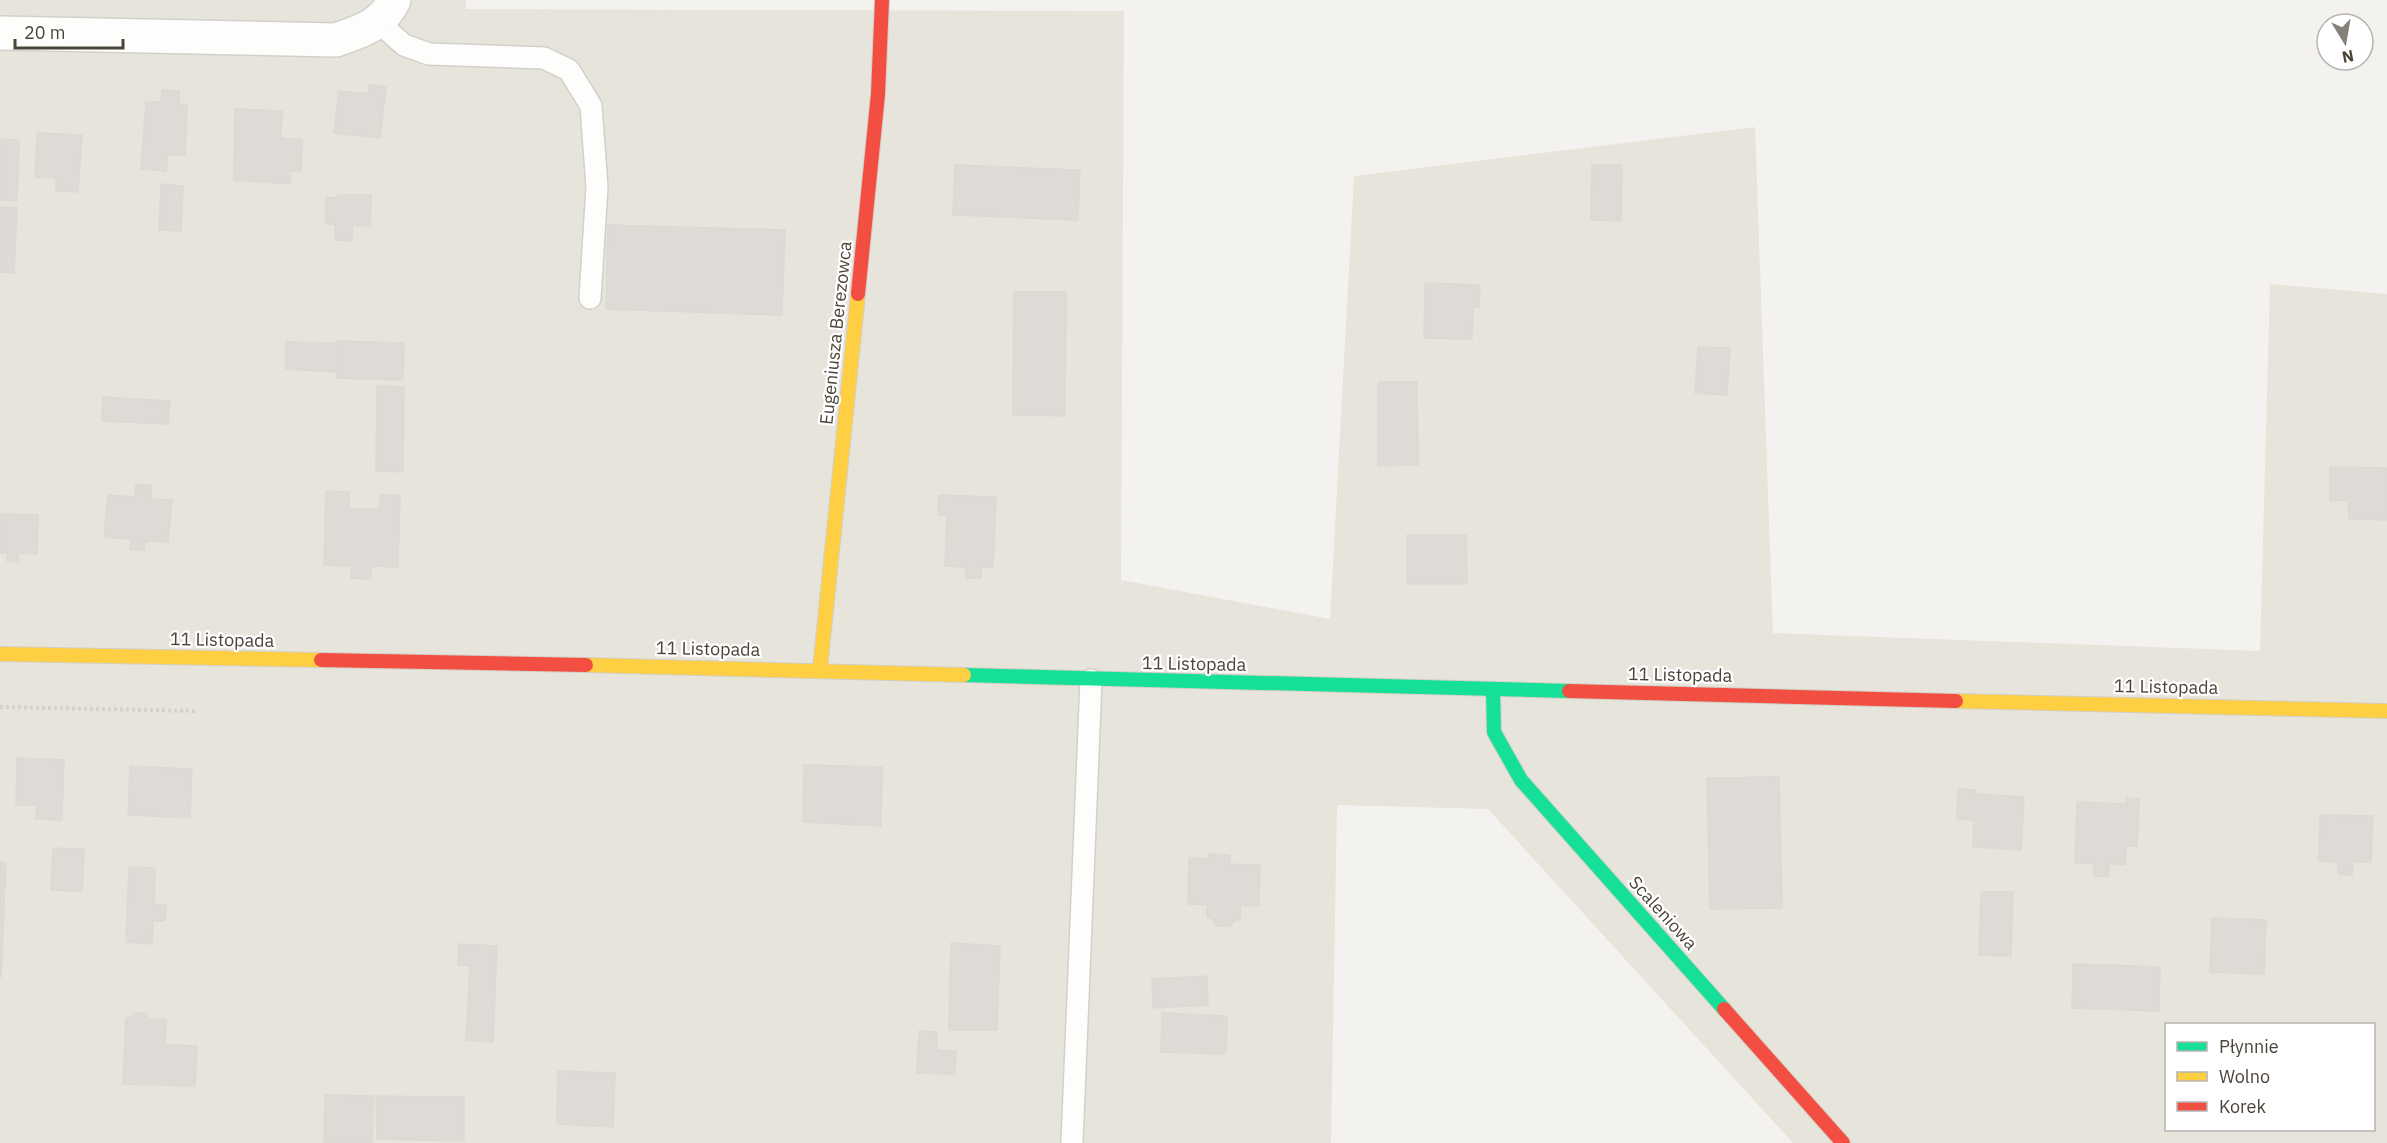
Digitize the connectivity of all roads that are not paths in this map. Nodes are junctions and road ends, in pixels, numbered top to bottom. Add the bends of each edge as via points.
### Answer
1 (882, 0) edge
2 (386, 11) edge
3 (0, 33) edge
4 (590, 298) dead end
5 (0, 654) edge
6 (820, 669) junction
7 (1091, 680) junction
8 (1493, 689) junction
9 (2387, 711) edge
10 (1072, 1143) edge
11 (1843, 1143) edge

1 - 6 main road, Eugeniusza Berezowca via 878,94
2 - 3 street via 362,31 336,40
2 - 4 lane via 404,45 429,54 544,58 569,70 591,106 597,187
5 - 6 main road, 11 Listopada
6 - 7 main road, 11 Listopada
7 - 8 main road, 11 Listopada
7 - 10 lane
8 - 9 main road, 11 Listopada
8 - 11 main road, Scaleniowa via 1494,732 1521,780

